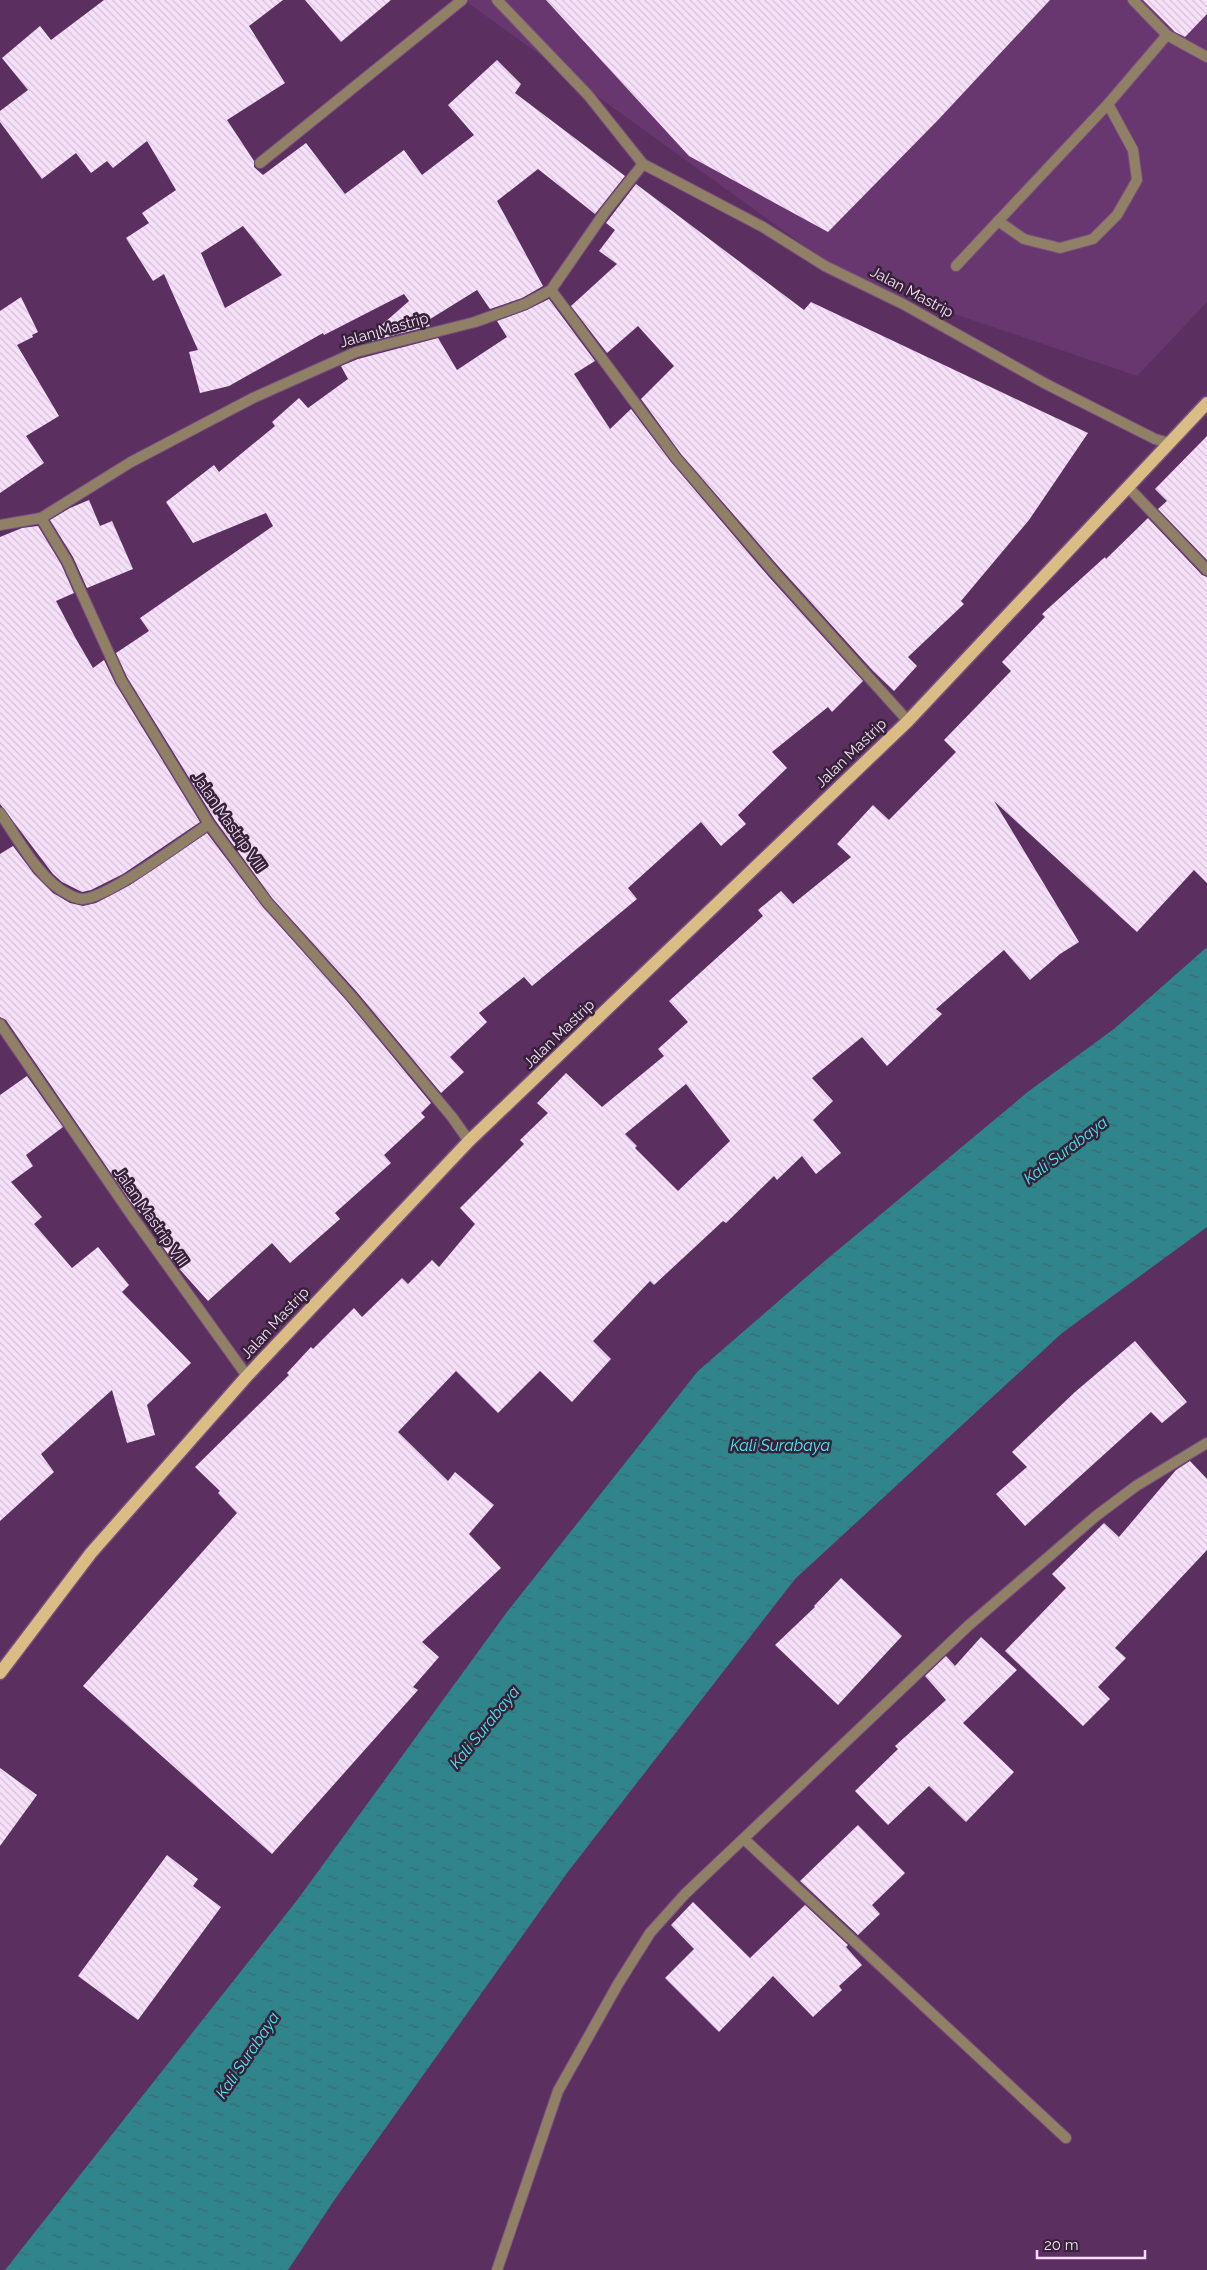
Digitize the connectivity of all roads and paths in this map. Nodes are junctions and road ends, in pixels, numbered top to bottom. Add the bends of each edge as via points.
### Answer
1 (462, 0) edge
2 (497, 0) edge
3 (1134, 0) edge
4 (1167, 35) junction
5 (1207, 57) edge
6 (1108, 104) junction
7 (260, 163) dead end
8 (643, 164) junction
9 (998, 221) junction
10 (956, 266) dead end
11 (551, 290) junction
12 (1207, 403) edge
13 (1169, 444) junction
14 (1128, 487) junction
15 (41, 518) junction
16 (0, 525) edge
17 (1207, 570) edge
18 (908, 720) junction
19 (0, 813) edge
20 (209, 824) junction
21 (0, 1024) edge
22 (468, 1141) junction
23 (247, 1376) junction
24 (1207, 1443) edge
25 (0, 1673) edge
26 (744, 1839) junction
27 (1066, 2138) dead end
28 (497, 2270) edge

1 - 7 street
2 - 8 street, Jalan Mastrip via 588,95
3 - 4 street
4 - 5 street
4 - 6 street
6 - 9 street
6 - 9 street via 1134,150 1137,180 1117,216 1094,239 1060,248 1024,239
8 - 11 street, Jalan Mastrip
8 - 13 street, Jalan Mastrip via 1046,384
9 - 10 street
11 - 15 street, Jalan Mastrip via 525,304 475,322 347,356 253,398 131,462
11 - 18 street via 676,458
12 - 13 main road, Jalan Mastrip
13 - 14 main road, Jalan Mastrip
14 - 17 street
14 - 18 main road, Jalan Mastrip
15 - 16 street
15 - 20 street, Jalan Mastrip VIII via 67,560 120,680
18 - 22 main road, Jalan Mastrip
19 - 20 street via 55,886 82,899 111,889
20 - 22 street, Jalan Mastrip VIII via 267,902 351,996
21 - 23 street, Jalan Mastrip VIII
22 - 23 main road, Jalan Mastrip
23 - 25 main road, Jalan Mastrip via 91,1553
24 - 26 street via 1136,1486 968,1626
26 - 27 street
26 - 28 street via 650,1932 618,1984 558,2091

